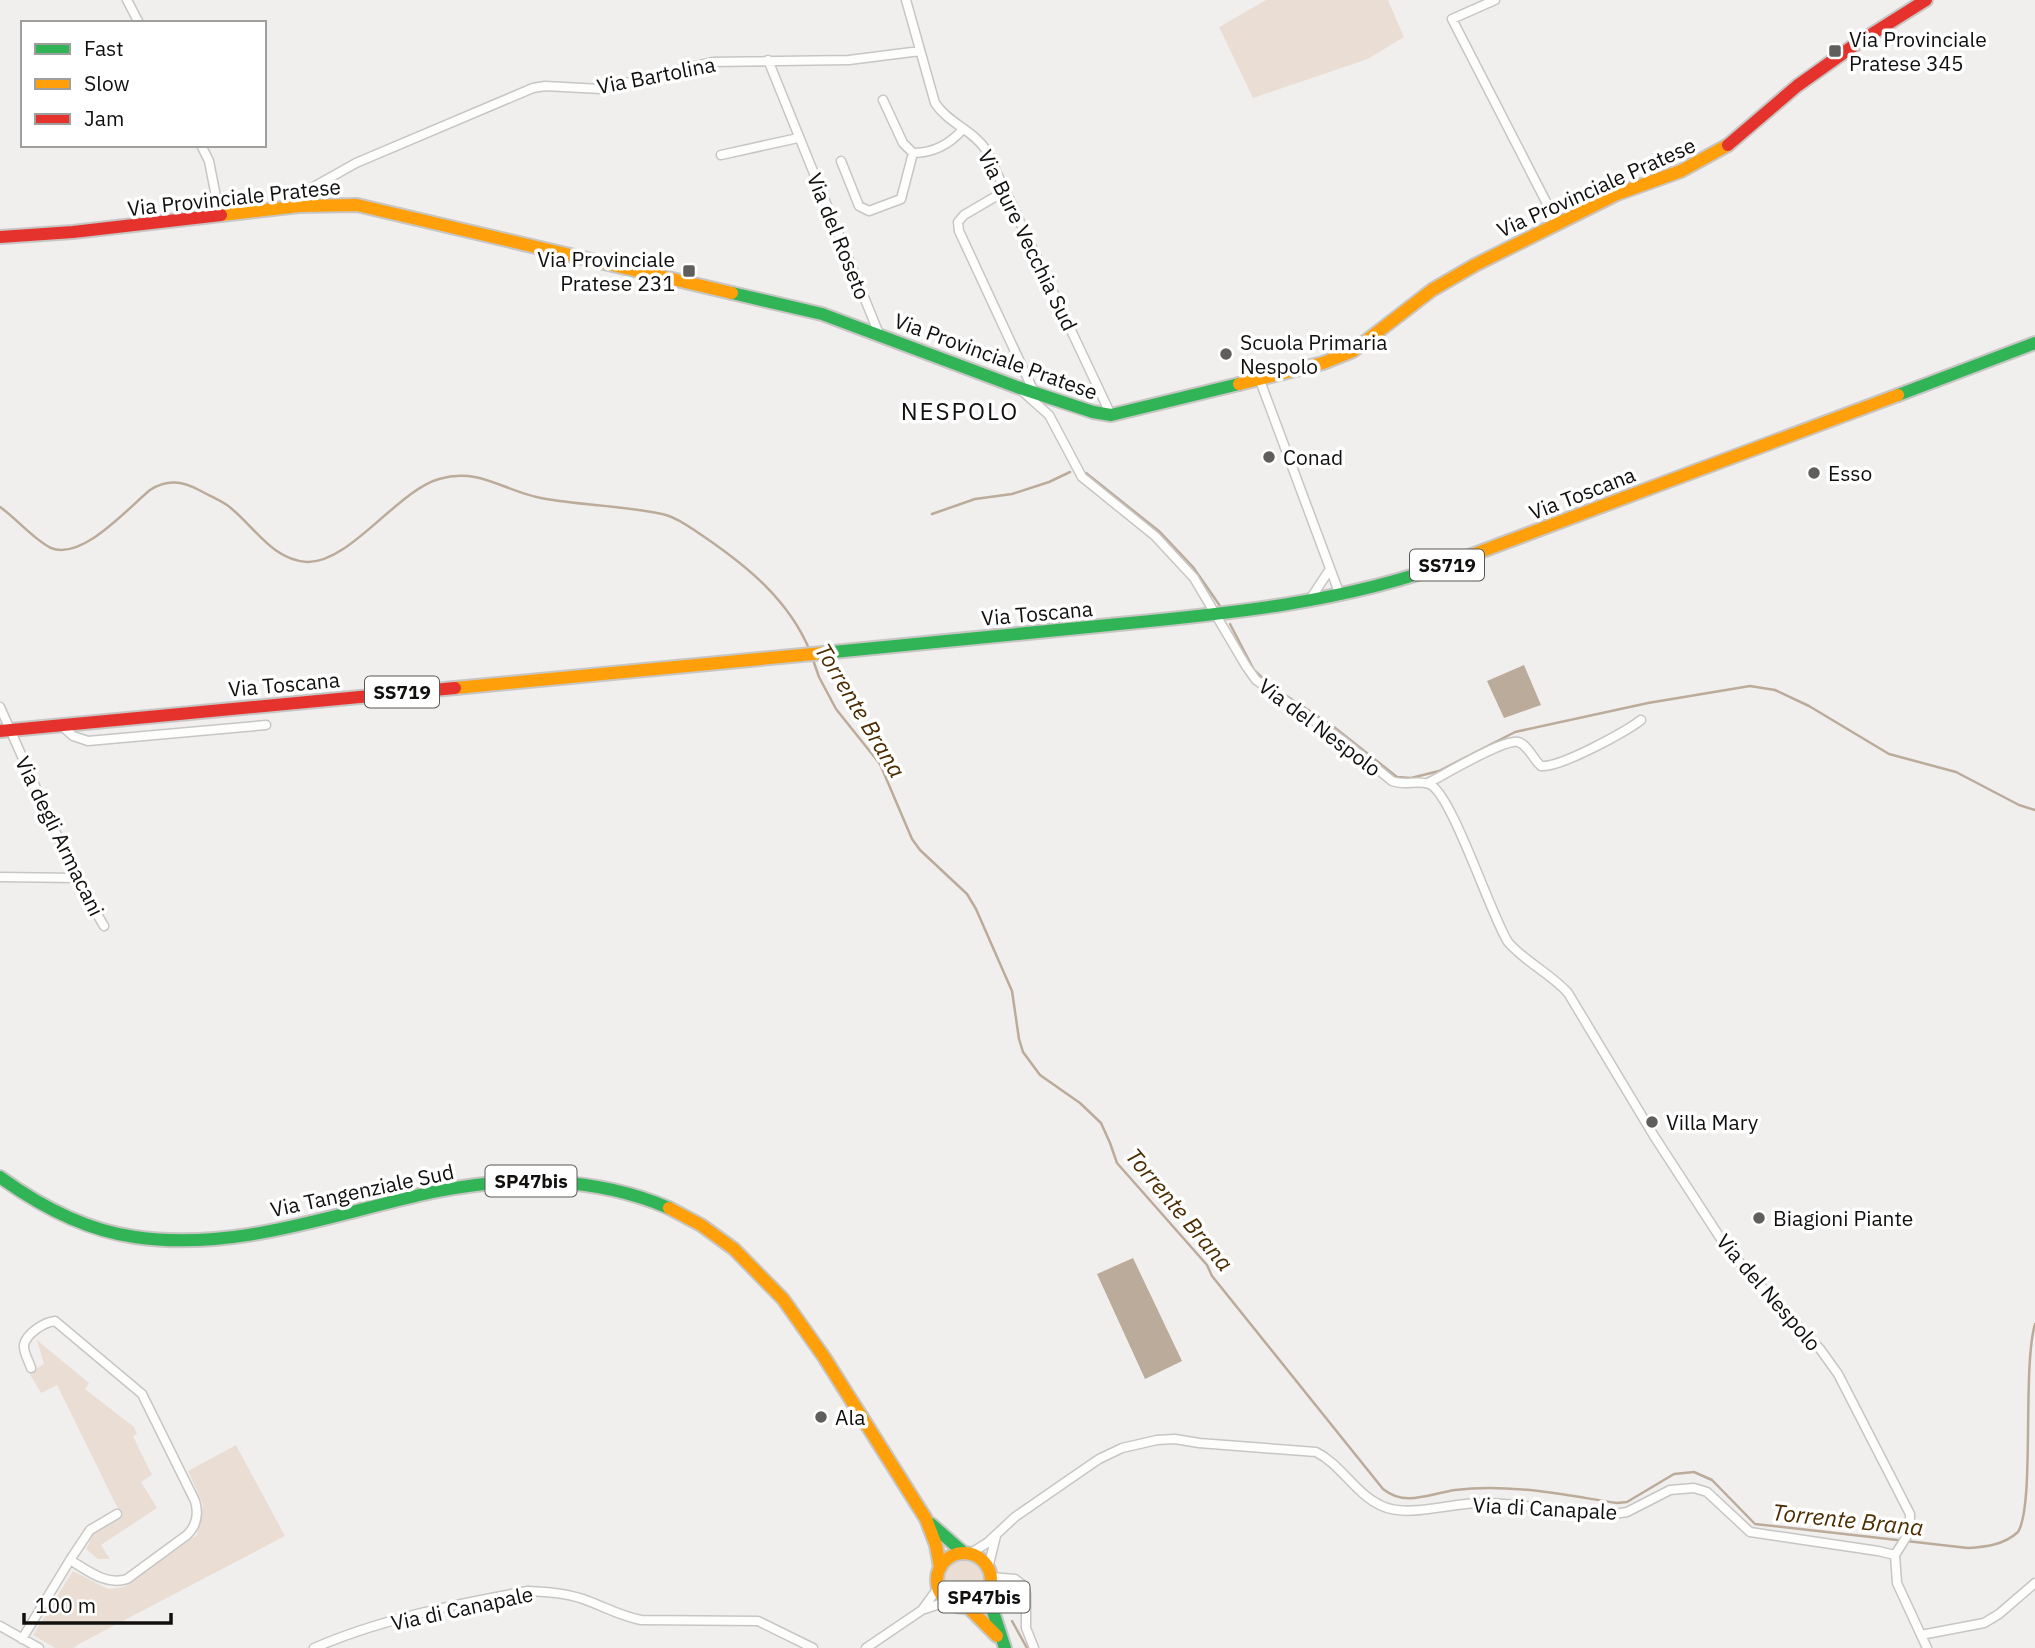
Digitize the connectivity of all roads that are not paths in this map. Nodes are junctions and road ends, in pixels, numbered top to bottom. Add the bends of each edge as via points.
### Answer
1 (127, 0) edge
2 (906, 0) edge
3 (1495, 0) edge
4 (1926, 0) edge
5 (138, 21) edge
6 (920, 51) junction
7 (768, 60) junction
8 (883, 100) dead end
9 (964, 129) junction
10 (798, 138) junction
11 (202, 147) edge
12 (913, 153) junction
13 (722, 155) dead end
14 (841, 161) dead end
15 (1005, 191) junction
16 (299, 206) junction
17 (220, 217) junction
18 (1557, 223) junction
19 (0, 237) edge
20 (879, 334) junction
21 (2035, 343) edge
22 (1259, 378) junction
23 (1017, 387) junction
24 (1034, 392) junction
25 (1111, 415) junction
26 (1330, 569) junction
27 (1340, 595) junction
28 (1309, 601) junction
29 (1218, 615) junction
30 (0, 707) edge
31 (1641, 720) dead end
32 (266, 724) dead end
33 (61, 725) junction
34 (5, 730) edge
35 (1429, 783) junction
36 (0, 877) edge
37 (76, 878) junction
38 (104, 926) dead end
39 (0, 1177) edge
40 (31, 1367) dead end
41 (117, 1514) dead end
42 (926, 1519) junction
43 (996, 1536) junction
44 (1898, 1552) junction
45 (968, 1553) junction
46 (70, 1560) junction
47 (940, 1567) junction
48 (990, 1573) junction
49 (2035, 1583) edge
50 (938, 1588) junction
51 (987, 1593) junction
52 (948, 1601) junction
53 (967, 1606) junction
54 (922, 1610) junction
55 (0, 1626) edge
56 (1921, 1635) junction
57 (22, 1639) junction
58 (1004, 1646) edge
59 (39, 1648) edge
60 (314, 1648) edge
61 (813, 1648) edge
62 (866, 1648) edge
63 (1034, 1648) edge
64 (1927, 1648) edge

1 - 5 street
2 - 6 street, Via Bure Vecchia Sud
3 - 18 street via 1452,19
4 - 18 main road, Via Provinciale Pratese via 1797,86 1725,148
6 - 7 street, Via Bartolina via 856,60
6 - 9 street, Via Bure Vecchia Sud via 935,103
7 - 10 street, Via del Roseto
7 - 16 street, Via Bartolina via 712,62 601,89 533,88 356,163 308,190
8 - 12 street via 903,143
9 - 12 street via 943,146
9 - 15 street, Via Bure Vecchia Sud via 984,146
10 - 13 street
10 - 20 street, Via del Roseto
11 - 17 street
12 - 14 street via 901,199 869,211 856,200
15 - 24 street via 964,215 958,222 959,231
15 - 25 street, Via Bure Vecchia Sud
16 - 17 main road, Via Provinciale Pratese
16 - 20 main road, Via Provinciale Pratese via 364,206 773,300
17 - 19 main road, Via Provinciale Pratese
18 - 22 main road, Via Provinciale Pratese via 1432,290 1353,351
20 - 23 main road, Via Provinciale Pratese
21 - 27 main road, Via Toscana / SS719 via 1442,567
22 - 25 main road, Via Provinciale Pratese
22 - 26 street
23 - 24 main road, Via Provinciale Pratese
23 - 29 street, Via del Nespolo via 1049,415 1082,477 1169,549
24 - 25 main road, Via Provinciale Pratese
26 - 27 street
26 - 28 street
27 - 28 main road, Via Toscana / SS719
28 - 29 main road, Via Toscana / SS719
29 - 33 main road, Via Toscana / SS719
29 - 35 street, Via del Nespolo via 1246,666 1263,686 1392,781
30 - 34 street, Via degli Armacani
31 - 35 street, Via del Nespolo via 1554,765 1541,766 1515,742
32 - 33 street via 93,741 78,739
33 - 34 main road, Via Toscana / SS719
34 - 37 street, Via degli Armacani
35 - 44 street, Via del Nespolo via 1450,813 1508,942 1568,993 1718,1236 1838,1374 1908,1508 1910,1531
36 - 37 street
37 - 38 street, Via degli Armacani
39 - 42 main road, Via Tangenziale Sud / SP47bis via 63,1216 113,1232 163,1239 268,1231 435,1192 530,1181 579,1183 662,1204 713,1233 776,1292 823,1354
40 - 46 street via 26,1341 52,1321 105,1360 142,1394 197,1506 191,1531 127,1579 107,1580
41 - 46 street via 90,1530
42 - 45 main road, Via Tangenziale Sud / SP47bis
42 - 47 main road, Via Tangenziale Sud / SP47bis
43 - 44 street, Via di Canapale via 1015,1517 1108,1454 1175,1439 1315,1452 1330,1460 1367,1497 1383,1507 1406,1511 1479,1503 1621,1513 1670,1490 1694,1488 1707,1492 1750,1532
43 - 45 street, Via di Canapale
43 - 48 street
44 - 56 street via 1897,1583
45 - 47 main road, SP47bis via 950,1556
45 - 48 main road, Via Tangenziale Sud / SP47bis via 979,1557
46 - 57 street
47 - 50 main road, Via Tangenziale Sud / SP47bis
48 - 51 main road, SP47bis
48 - 63 street via 1024,1586 1026,1628
49 - 56 street via 1983,1623
50 - 52 main road, SP47bis
50 - 54 street
51 - 53 main road, SP47bis
51 - 58 main road, SP47bis
52 - 53 main road, SP47bis
52 - 54 street
53 - 58 main road, SP47bis
54 - 62 street
55 - 57 street
56 - 64 street
57 - 59 street
60 - 61 street, Via di Canapale via 394,1621 528,1591 581,1598 641,1620 758,1621

